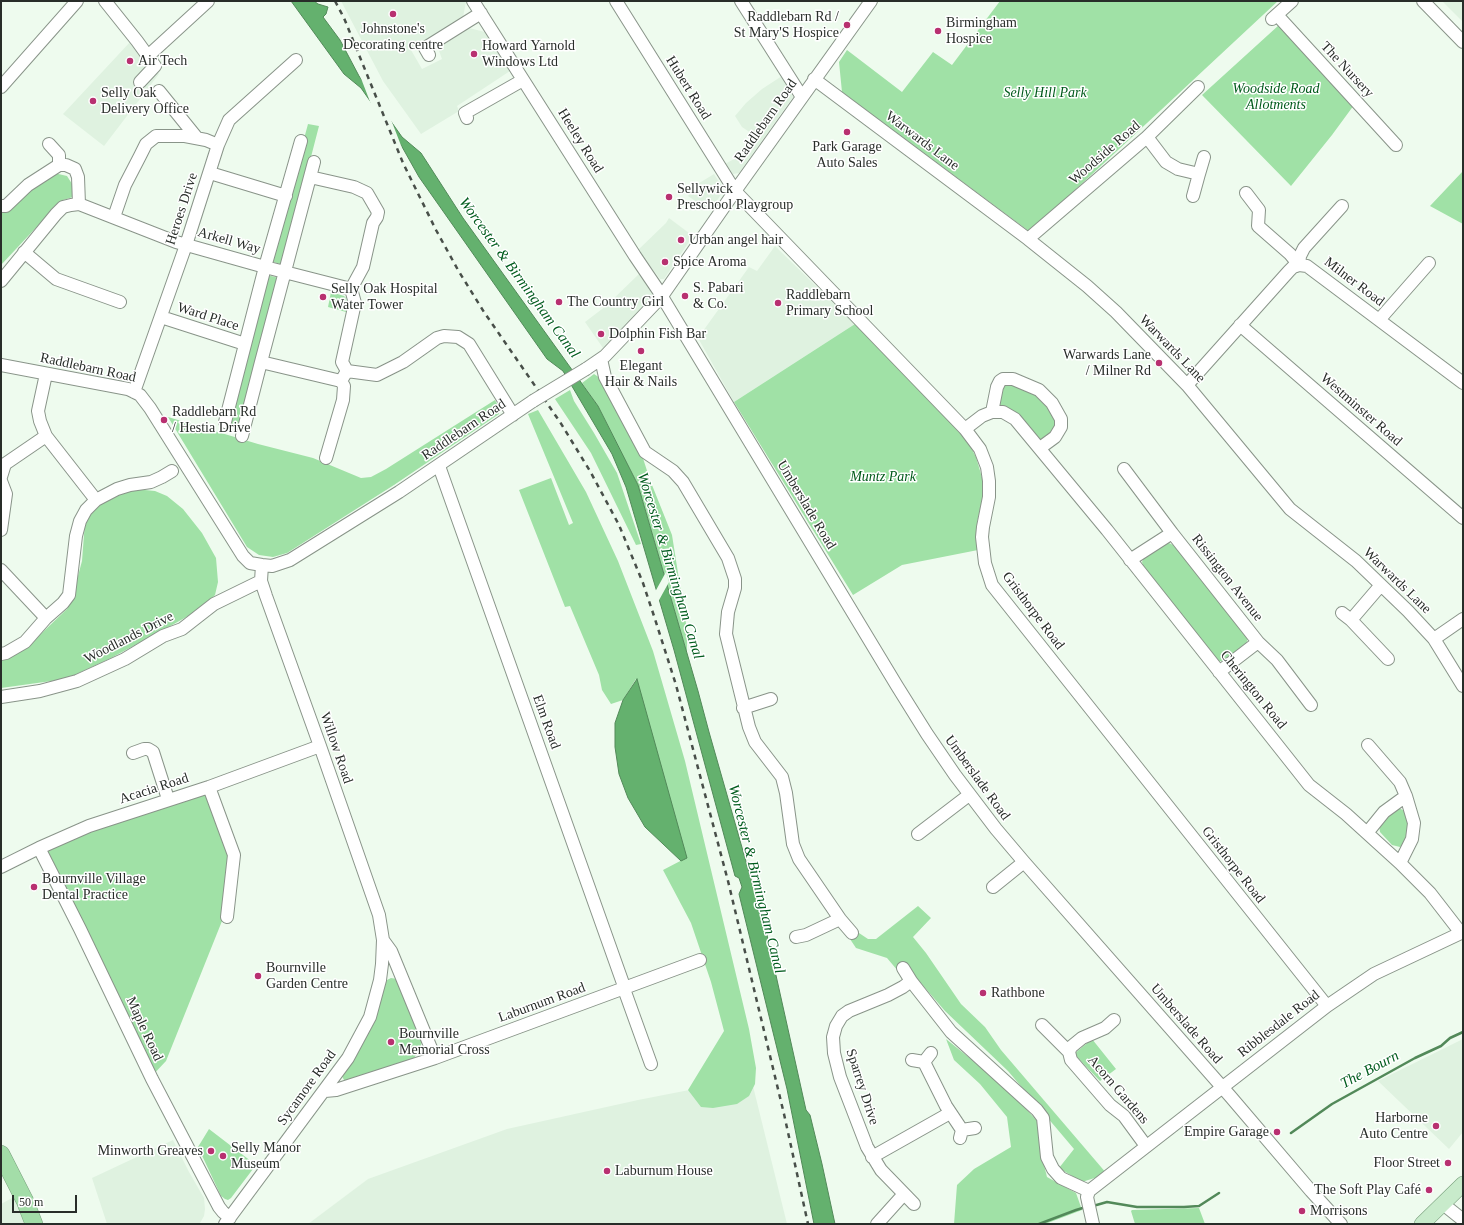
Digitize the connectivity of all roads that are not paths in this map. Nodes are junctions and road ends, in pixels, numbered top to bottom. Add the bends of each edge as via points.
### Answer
1 (77, 1) edge
2 (105, 1) edge
3 (207, 1) edge
4 (473, 1) edge
5 (616, 1) edge
6 (741, 1) edge
7 (871, 1) edge
8 (1292, 1) edge
9 (1423, 1) edge
10 (481, 13) junction
11 (1463, 42) edge
12 (429, 55) dead end
13 (148, 56) junction
14 (296, 60) dead end
15 (814, 79) junction
16 (523, 80) junction
17 (140, 82) dead end
18 (1, 87) edge
19 (1198, 87) dead end
20 (159, 91) dead end
21 (802, 97) junction
22 (467, 118) dead end
23 (1146, 137) junction
24 (197, 138) junction
25 (301, 141) dead end
26 (49, 144) dead end
27 (218, 144) junction
28 (1396, 145) dead end
29 (1204, 157) dead end
30 (314, 162) dead end
31 (58, 165) junction
32 (210, 172) junction
33 (1199, 174) junction
34 (310, 177) junction
35 (735, 191) junction
36 (1246, 193) dead end
37 (286, 196) junction
38 (1193, 196) dead end
39 (79, 204) junction
40 (1, 206) edge
41 (1342, 206) dead end
42 (114, 217) junction
43 (1028, 239) junction
44 (186, 245) junction
45 (24, 252) junction
46 (1429, 263) dead end
47 (1299, 265) junction
48 (265, 267) junction
49 (286, 272) junction
50 (1, 280) edge
51 (351, 289) junction
52 (662, 296) junction
53 (120, 302) dead end
54 (161, 317) junction
55 (1379, 320) junction
56 (1240, 326) junction
57 (245, 344) junction
58 (262, 358) junction
59 (601, 359) junction
60 (1, 365) edge
61 (46, 374) junction
62 (344, 376) junction
63 (1463, 383) edge
64 (1187, 385) junction
65 (134, 392) junction
66 (992, 412) junction
67 (513, 415) junction
68 (225, 422) dead end
69 (965, 429) junction
70 (46, 436) junction
71 (242, 436) dead end
72 (1040, 448) junction
73 (326, 458) dead end
74 (439, 466) junction
75 (1124, 469) dead end
76 (172, 471) dead end
77 (1, 477) edge
78 (1, 481) edge
79 (96, 500) junction
80 (1463, 518) edge
81 (1, 530) edge
82 (1172, 533) junction
83 (1130, 560) junction
84 (262, 566) junction
85 (1, 570) edge
86 (262, 582) junction
87 (1381, 585) junction
88 (46, 618) junction
89 (1463, 619) edge
90 (1434, 639) junction
91 (1258, 642) junction
92 (1, 654) edge
93 (1388, 659) dead end
94 (1219, 672) junction
95 (1463, 686) edge
96 (1, 697) edge
97 (773, 697) dead end
98 (1311, 705) dead end
99 (743, 708) junction
100 (1368, 744) dead end
101 (320, 746) junction
102 (133, 753) dead end
103 (208, 786) junction
104 (970, 795) junction
105 (1406, 796) junction
106 (168, 799) junction
107 (1367, 833) junction
108 (918, 834) dead end
109 (39, 848) junction
110 (1024, 862) junction
111 (1400, 863) junction
112 (1, 867) edge
113 (993, 887) dead end
114 (227, 917) dead end
115 (840, 919) junction
116 (852, 933) dead end
117 (1462, 933) edge
118 (803, 939) dead end
119 (383, 940) junction
120 (700, 960) dead end
121 (903, 968) dead end
122 (380, 980) joint
123 (911, 981) junction
124 (625, 989) junction
125 (1326, 1006) junction
126 (1114, 1020) dead end
127 (1042, 1025) dead end
128 (1069, 1052) junction
129 (436, 1058) junction
130 (922, 1059) dead end
131 (651, 1064) dead end
132 (1221, 1088) junction
133 (324, 1091) junction
134 (950, 1113) junction
135 (975, 1128) dead end
136 (1146, 1146) junction
137 (1, 1154) edge
138 (872, 1157) junction
139 (1463, 1184) edge
140 (904, 1194) junction
141 (1088, 1194) junction
142 (25, 1201) junction
143 (914, 1204) dead end
144 (1444, 1204) junction
145 (1092, 1219) edge
146 (1463, 1220) edge
147 (227, 1221) edge
148 (34, 1224) edge
149 (40, 1224) edge
150 (877, 1224) edge
151 (1341, 1224) edge
152 (1422, 1224) edge

1 - 18 street
2 - 13 street
3 - 13 street
4 - 10 street, Heeley Road
5 - 35 street, Hubert Road
6 - 21 street
7 - 15 street, Raddlebarn Road
8 - 28 street, The Nursery via 1274,17
9 - 11 street
10 - 12 street via 425,48
10 - 16 street, Heeley Road
13 - 17 street via 155,66
14 - 27 street, Heroes Drive via 229,120
15 - 21 street, Raddlebarn Road
15 - 43 street, Warwards Lane
16 - 22 street via 465,113
16 - 52 street, Heeley Road
19 - 23 street, Woodside Road
20 - 24 street
21 - 35 street, Raddlebarn Road
23 - 33 street via 1166,162 1178,169
23 - 43 street, Woodside Road
24 - 27 street
24 - 42 street via 156,136 146,144 125,185
25 - 37 street, Ward Place
26 - 31 street via 59,155
27 - 32 street, Heroes Drive
29 - 33 street
30 - 34 street
31 - 39 street via 75,169 78,177
31 - 40 street via 28,184 6,206
32 - 37 street
32 - 44 street, Heroes Drive
33 - 38 street
34 - 49 street
34 - 51 street via 354,187 367,193 378,212 362,267
35 - 52 street, Raddlebarn Road
35 - 69 street, Gristhorpe Road
36 - 47 street via 1259,210 1258,226
37 - 48 street, Ward Place
39 - 42 street, Arkell Way
39 - 45 street via 60,210
41 - 47 street via 1304,248
42 - 44 street, Arkell Way
43 - 64 street, Warwards Lane via 1087,286
44 - 48 street, Arkell Way
44 - 54 street, Heroes Drive
45 - 50 street
45 - 53 street via 56,279
46 - 55 street
47 - 55 street, Milner Road via 1307,266
47 - 56 street via 1289,271
48 - 49 street, Arkell Way
48 - 57 street, Ward Place
49 - 51 street, Arkell Way
49 - 58 street
51 - 62 street via 355,303 342,362
52 - 59 street, Raddlebarn Road
52 - 104 street, Umberslade Road via 915,714
54 - 57 street, Ward Place
54 - 65 street, Heroes Drive
55 - 63 street, Milner Road
56 - 64 street
56 - 80 street, Westminster Road
57 - 68 street, Ward Place
58 - 62 street
58 - 71 street
59 - 67 street, Raddlebarn Road, bridge
59 - 99 street via 605,377 645,452 673,471 684,482 728,558 735,579 735,588 728,612 726,634
60 - 61 street, Raddlebarn Road
61 - 65 street, Raddlebarn Road
61 - 70 street via 38,412
62 - 67 street via 377,375 403,362 437,338 458,337 469,344
62 - 73 street via 343,400
64 - 87 street, Warwards Lane via 1290,509 1356,561
65 - 84 street, Raddlebarn Road via 140,395 150,408 243,556 250,563
66 - 69 street
66 - 72 street, Cherington Road via 1003,412 1015,419
66 - 72 street via 997,386 1003,379 1013,379 1039,390 1052,403 1061,419 1055,437
67 - 74 street, Raddlebarn Road
69 - 125 street, Gristhorpe Road via 980,449 987,467 989,497 982,537 985,563 992,585
70 - 77 street via 5,464
70 - 79 street
72 - 83 street, Cherington Road
74 - 84 street, Raddlebarn Road via 290,560 272,566
74 - 124 street, Elm Road
75 - 82 street, Rissington Avenue
76 - 79 street via 151,482 117,489
78 - 81 street via 6,494
79 - 88 street via 80,521 69,595
82 - 83 street, Rissington Avenue
82 - 91 street, Rissington Avenue
83 - 94 street, Cherington Road
84 - 86 street, Willow Road
85 - 88 street
86 - 96 street, Woodlands Drive via 214,604 182,629 163,636 125,659 77,681 40,691
86 - 101 street, Willow Road
87 - 90 street, Warwards Lane
87 - 93 street via 1346,617
88 - 92 street via 25,642
89 - 90 street
90 - 95 street, Warwards Lane
91 - 94 street, Rissington Avenue
91 - 98 street, Rissington Avenue via 1276,660
94 - 107 street, Cherington Road via 1309,785
97 - 99 street
99 - 115 street via 755,742 782,777 793,844 799,859
100 - 105 street via 1400,782
101 - 103 street, Acacia Road
101 - 119 street, Willow Road via 379,915
102 - 106 street via 144,749 153,752
103 - 106 street, Acacia Road
103 - 114 street via 234,855
104 - 108 street
104 - 110 street, Umberslade Road
105 - 107 street via 1384,812
105 - 111 street via 1414,823 1412,839
106 - 109 street, Acacia Road via 89,826
107 - 111 street, Cherington Road
109 - 112 street, Acacia Road
109 - 147 street, Maple Road via 152,1079
110 - 113 street
110 - 132 street, Umberslade Road
111 - 117 street, Cherington Road via 1430,893
115 - 116 street
115 - 118 street
117 - 125 street, Ribblesdale Road via 1374,974
119 - 122 street, Willow Road
119 - 129 street, Willow Road via 391,951
120 - 124 street, Laburnum Road
121 - 123 street
122 - 133 street, Sycamore Road via 370,1017 361,1037
123 - 138 street, Sparrey Drive via 888,995 842,1016 833,1037 840,1077
123 - 141 street via 951,1032 1037,1110 1043,1118 1047,1156 1053,1169 1061,1178
124 - 129 street, Laburnum Road
124 - 131 street, Elm Road
125 - 132 street, Ribblesdale Road
126 - 128 street, Acorn Gardens via 1105,1028 1082,1038
127 - 128 street, Acorn Gardens
128 - 136 street, Acorn Gardens via 1071,1060 1110,1105 1124,1116
129 - 133 street, Laburnum Road via 336,1090
130 - 134 street
132 - 136 street, Ribblesdale Road
132 - 151 street, Umberslade Road
133 - 147 street, Sycamore Road
134 - 135 street via 961,1134
134 - 138 street
136 - 141 street, Ribblesdale Road
137 - 142 highway
138 - 140 street, Sparrey Drive
139 - 144 main road
140 - 143 street, Sparrey Drive
140 - 150 street
141 - 145 street
142 - 148 highway
142 - 149 highway
144 - 146 street
144 - 152 main road

